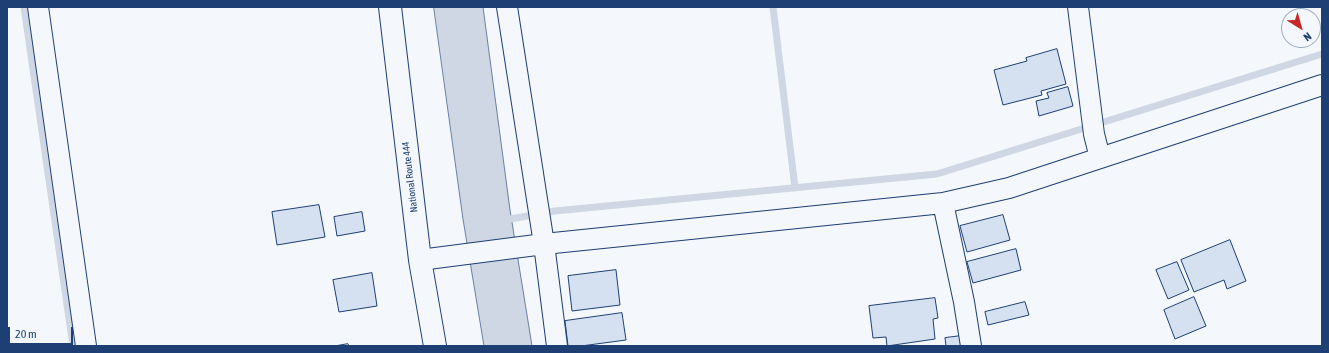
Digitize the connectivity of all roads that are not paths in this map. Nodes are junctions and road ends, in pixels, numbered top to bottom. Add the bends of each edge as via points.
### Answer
1 (38, 7) edge
2 (390, 7) edge
3 (507, 7) edge
4 (1078, 7) edge
5 (1322, 85) edge
6 (1100, 158) junction
7 (943, 203) junction
8 (535, 245) junction
9 (420, 260) junction
10 (86, 346) edge
11 (435, 346) edge
12 (557, 346) edge
13 (971, 346) edge

1 - 10 street
2 - 9 highway, National Route 444
3 - 8 street via 539,212
4 - 6 street via 1092,125
5 - 6 street
6 - 7 street via 1009,188
7 - 8 street
7 - 13 street
8 - 9 street
8 - 12 street
9 - 11 highway, National Route 444

